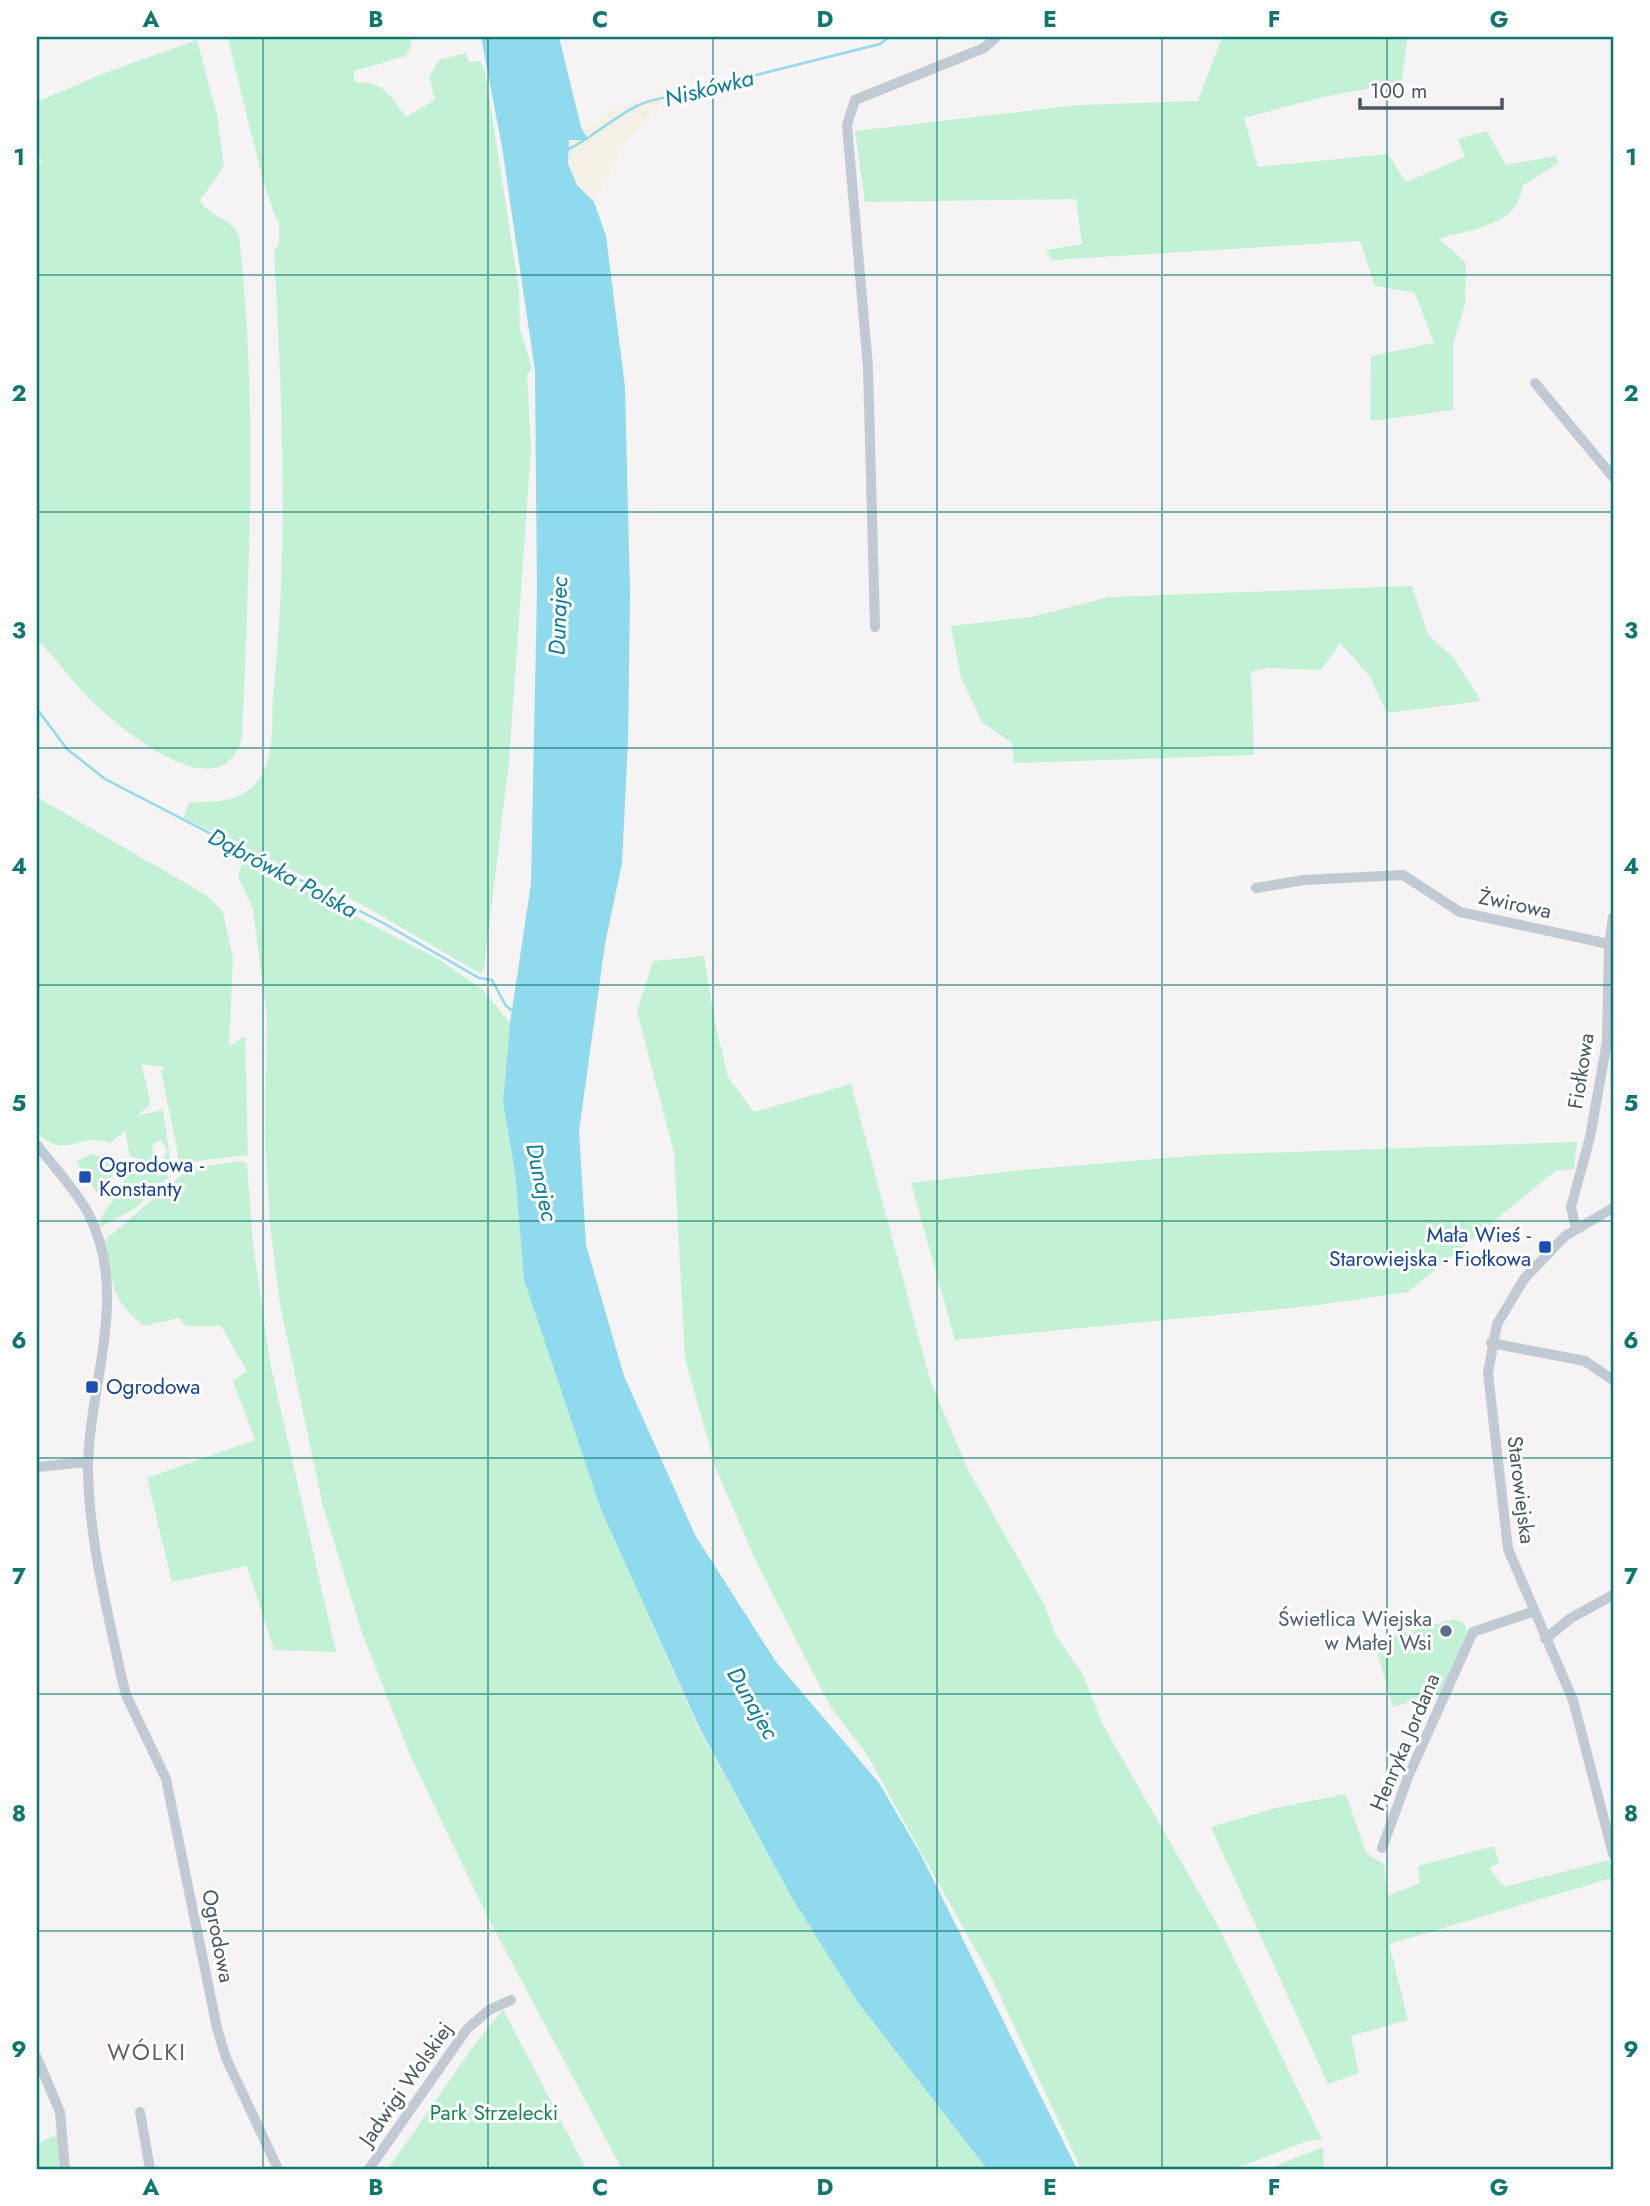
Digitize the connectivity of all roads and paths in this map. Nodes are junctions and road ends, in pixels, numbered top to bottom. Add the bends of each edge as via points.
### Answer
1 (996, 37) edge
2 (1535, 383) dead end
3 (1613, 477) edge
4 (875, 626) dead end
5 (1256, 888) dead end
6 (1613, 917) edge
7 (1609, 944) junction
8 (37, 1145) edge
9 (1613, 1208) edge
10 (1576, 1229) junction
11 (1492, 1343) junction
12 (1613, 1380) edge
13 (88, 1462) junction
14 (37, 1467) edge
15 (1613, 1595) edge
16 (1532, 1612) junction
17 (1545, 1639) junction
18 (1382, 1848) dead end
19 (1613, 1854) edge
20 (511, 2000) dead end
21 (37, 2058) edge
22 (140, 2112) dead end
23 (65, 2169) edge
24 (150, 2169) edge
25 (278, 2169) edge
26 (369, 2169) edge

1 - 4 street via 984,48 855,100 847,125 869,393
2 - 3 street
5 - 7 street, Żwirowa via 1304,880 1403,875 1460,912
6 - 7 street, Fiołkowa
7 - 10 street, Fiołkowa via 1607,1042 1590,1137 1571,1207
8 - 13 street, Ogrodowa via 88,1212 106,1270 109,1298
9 - 10 street, Starowiejska
10 - 11 street, Starowiejska via 1524,1279 1503,1310
11 - 12 street via 1585,1361
11 - 16 street, Starowiejska via 1488,1373 1502,1516 1508,1549
13 - 14 street
13 - 25 street, Ogrodowa via 90,1516 126,1695 166,1779 226,2057
15 - 17 street via 1570,1618
16 - 17 street, Starowiejska
16 - 18 street, Henryka Jordana via 1473,1632 1408,1777
17 - 19 street, Starowiejska via 1573,1700
20 - 26 street, Jadwigi Wolskiej via 489,2010 467,2029
21 - 23 street via 60,2112
22 - 24 street

